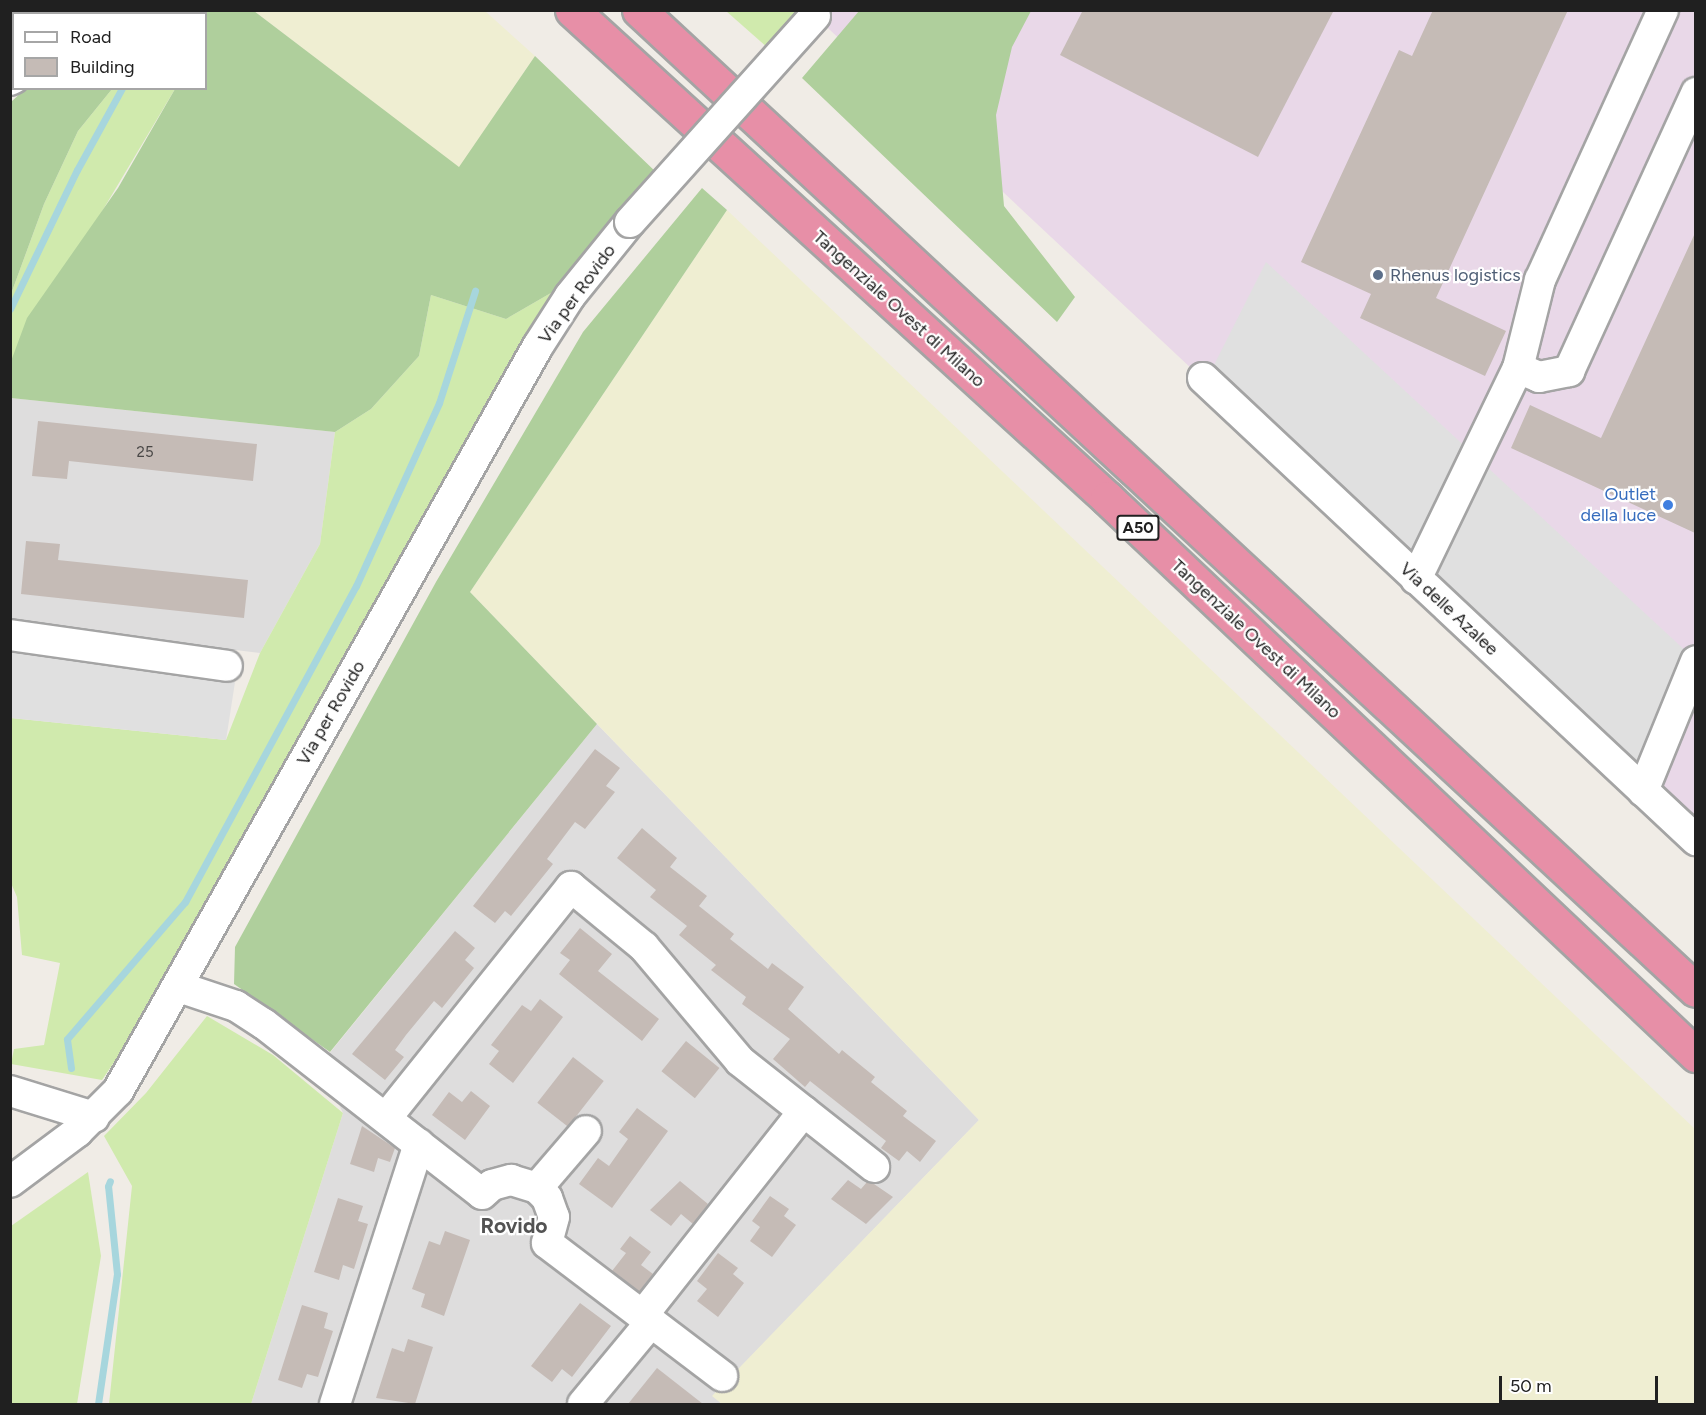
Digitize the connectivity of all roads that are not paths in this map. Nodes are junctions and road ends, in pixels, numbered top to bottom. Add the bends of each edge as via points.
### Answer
1 (572, 10) edge
2 (639, 10) edge
3 (1663, 10) edge
4 (817, 13) edge
5 (1695, 93) edge
6 (1518, 368) junction
7 (1203, 378) dead end
8 (1416, 579) junction
9 (10, 635) edge
10 (1695, 661) edge
11 (227, 666) dead end
12 (1643, 791) junction
13 (1695, 840) edge
14 (179, 987) junction
15 (1695, 990) edge
16 (1695, 1055) edge
17 (10, 1090) edge
18 (804, 1111) junction
19 (94, 1117) junction
20 (386, 1119) junction
21 (586, 1131) dead end
22 (419, 1144) junction
23 (874, 1167) dead end
24 (10, 1182) edge
25 (537, 1188) junction
26 (647, 1319) junction
27 (722, 1376) dead end
28 (588, 1403) edge
29 (335, 1404) edge

1 - 16 highway, Tangenziale Ovest di Milano / A50 via 1107,498
2 - 15 highway, A50
3 - 6 street via 1540,280
4 - 14 street, Via per Rovido, bridge via 630,222 570,296 538,346
5 - 6 street via 1569,371 1539,377
6 - 8 street
7 - 8 street, Via delle Azalee
8 - 12 street, Via delle Azalee
9 - 11 street
10 - 12 street
12 - 13 street, Via delle Azalee
14 - 19 street, Via per Rovido via 118,1091
14 - 20 street via 236,1005
17 - 19 street
18 - 20 street via 740,1061 644,947 571,887
18 - 23 street
18 - 26 street
19 - 24 street, Via per Rovido
20 - 22 street
21 - 25 street
22 - 25 street via 482,1194 492,1185 511,1180
22 - 29 street
25 - 26 street via 547,1198 554,1216 547,1243
26 - 27 street
26 - 28 street

